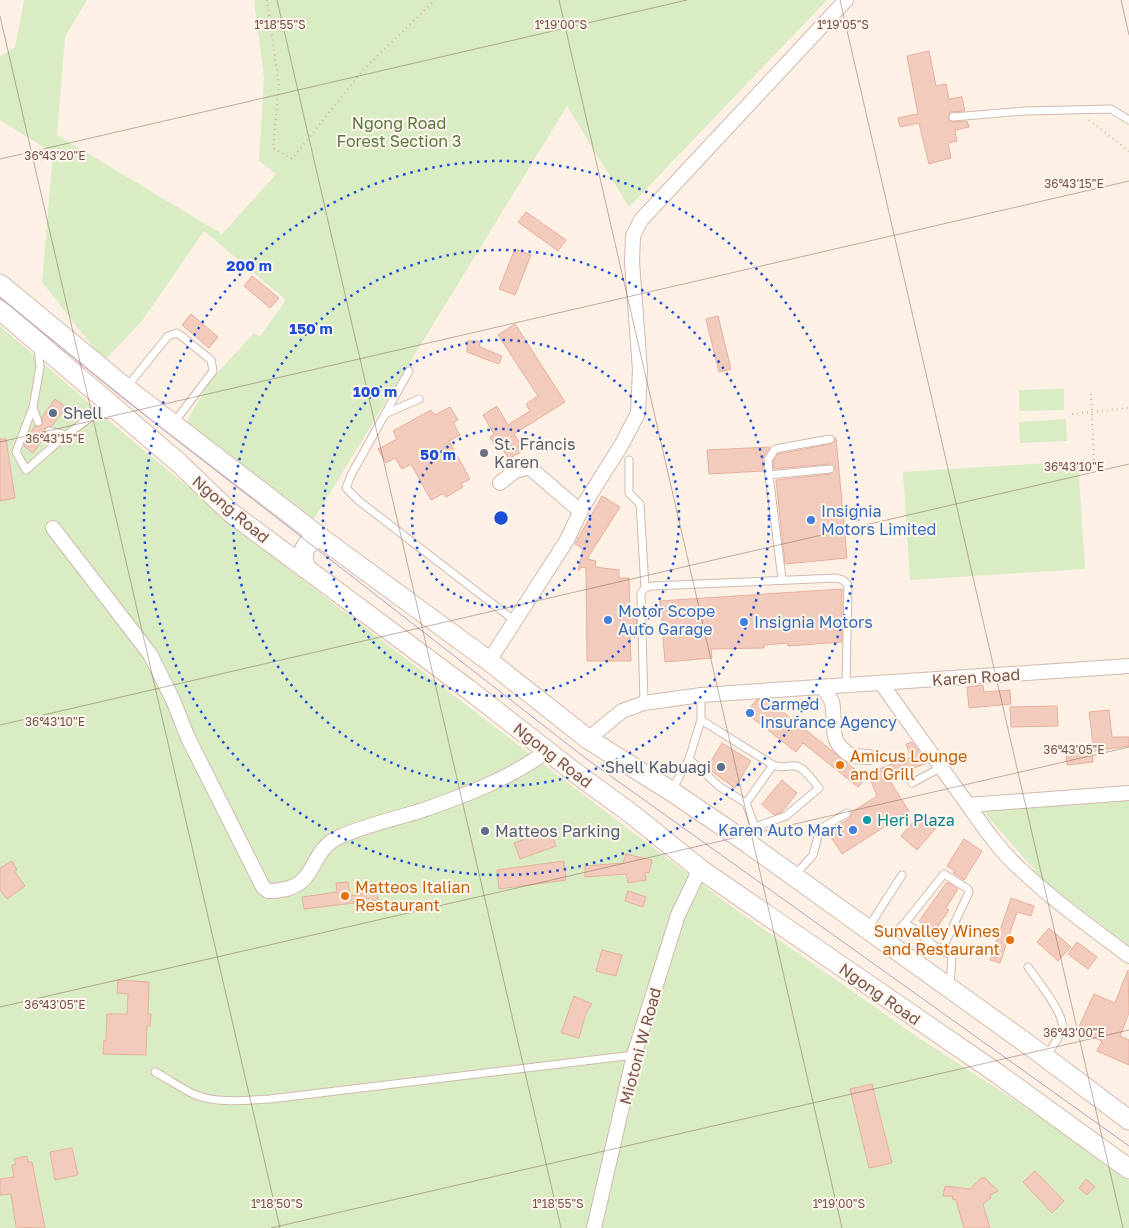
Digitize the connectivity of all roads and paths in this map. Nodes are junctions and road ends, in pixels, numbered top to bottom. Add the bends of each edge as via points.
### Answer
1 (267, 0) edge
2 (435, 0) edge
3 (846, 0) edge
4 (1083, 115) dead end
5 (953, 116) dead end
6 (1129, 120) edge
7 (1129, 151) edge
8 (0, 284) edge
9 (0, 310) edge
10 (38, 345) junction
11 (408, 371) dead end
12 (126, 388) junction
13 (1091, 394) dead end
14 (419, 399) dead end
15 (33, 407) junction
16 (1129, 408) edge
17 (1091, 412) junction
18 (121, 414) junction
19 (385, 414) junction
20 (1072, 414) dead end
21 (38, 422) dead end
22 (173, 424) junction
23 (49, 431) dead end
24 (66, 435) junction
25 (830, 439) dead end
26 (629, 460) dead end
27 (1094, 461) dead end
28 (830, 469) dead end
29 (769, 475) junction
30 (500, 483) dead end
31 (580, 511) junction
32 (53, 528) dead end
33 (320, 537) junction
34 (305, 568) junction
35 (782, 579) junction
36 (645, 588) junction
37 (516, 621) junction
38 (489, 661) junction
39 (1129, 666) edge
40 (881, 683) junction
41 (846, 686) junction
42 (823, 688) junction
43 (701, 695) junction
44 (644, 703) junction
45 (701, 720) junction
46 (588, 739) junction
47 (547, 751) junction
48 (869, 757) dead end
49 (689, 759) junction
50 (772, 765) junction
51 (940, 768) junction
52 (912, 783) dead end
53 (672, 791) junction
54 (1129, 793) edge
55 (746, 803) junction
56 (968, 806) junction
57 (847, 813) dead end
58 (752, 835) junction
59 (700, 869) junction
60 (902, 875) dead end
61 (793, 877) junction
62 (906, 923) junction
63 (868, 929) junction
64 (886, 942) junction
65 (941, 952) junction
66 (1129, 956) edge
67 (1028, 967) dead end
68 (950, 990) junction
69 (634, 1055) junction
70 (1046, 1057) junction
71 (155, 1072) dead end
72 (1129, 1120) edge
73 (1129, 1169) edge
74 (594, 1228) edge

1 - 2 path via 280,86 273,148 292,159 363,70
3 - 31 street via 641,220 633,236 632,262 640,370 638,413
4 - 7 path
5 - 6 lane via 1111,109
8 - 12 main road, Ngong Road
9 - 10 main road, Ngong Road
10 - 15 lane via 40,367
10 - 18 main road, Ngong Road
11 - 19 lane
12 - 22 main road, Ngong Road
12 - 22 lane via 168,336 180,335 211,360 212,371
13 - 17 path
14 - 19 lane
15 - 21 lane
15 - 24 lane via 16,452 26,470
16 - 17 path
17 - 20 path
17 - 27 path
18 - 24 lane via 94,416
18 - 34 main road, Ngong Road via 230,512
19 - 37 lane via 346,488
22 - 33 main road, Ngong Road
23 - 24 lane
25 - 29 lane via 775,449 768,460
26 - 36 lane via 630,493 640,504
28 - 29 lane
29 - 35 lane
30 - 31 street via 516,470 529,467
31 - 37 street via 567,540
32 - 47 street via 150,654 213,790 268,891 299,884 329,842 475,790 527,766
33 - 34 main road via 304,548
33 - 38 main road, Ngong Road
34 - 47 main road, Ngong Road
35 - 36 lane
35 - 41 lane via 836,578 848,585
36 - 44 lane via 641,593
37 - 38 street
38 - 46 main road, Ngong Road
39 - 40 street, Karen Road
40 - 41 street, Karen Road
40 - 51 street
41 - 42 street, Karen Road
42 - 43 street, Karen Road
42 - 48 street via 832,702 832,732 840,745 852,756
43 - 44 street, Karen Road
43 - 45 lane
44 - 46 street, Karen Road via 622,711
45 - 49 lane
45 - 50 lane
46 - 53 main road, Ngong Road
47 - 59 main road, Ngong Road
49 - 53 lane
49 - 55 lane via 720,787
50 - 55 lane
50 - 58 lane via 781,768 797,766 819,788 786,816
51 - 52 lane
51 - 56 street
53 - 58 main road, Ngong Road
54 - 56 street
55 - 58 lane
56 - 66 street via 1015,864 1043,890
57 - 61 lane via 820,829 813,855
58 - 61 main road, Ngong Road
59 - 69 street, Miotoni W Road via 678,915
59 - 73 main road, Ngong Road via 998,1074
60 - 63 lane
61 - 63 main road, Ngong Road
62 - 64 lane
62 - 65 lane via 922,933
62 - 65 lane via 944,874 968,889
63 - 64 main road, Ngong Road
64 - 68 main road, Ngong Road
65 - 68 lane via 952,955
67 - 70 lane via 1061,1020 1062,1028
68 - 70 main road, Ngong Road
69 - 71 lane via 270,1099 211,1100 197,1096
69 - 74 street, Miotoni W Road
70 - 72 main road, Ngong Road

